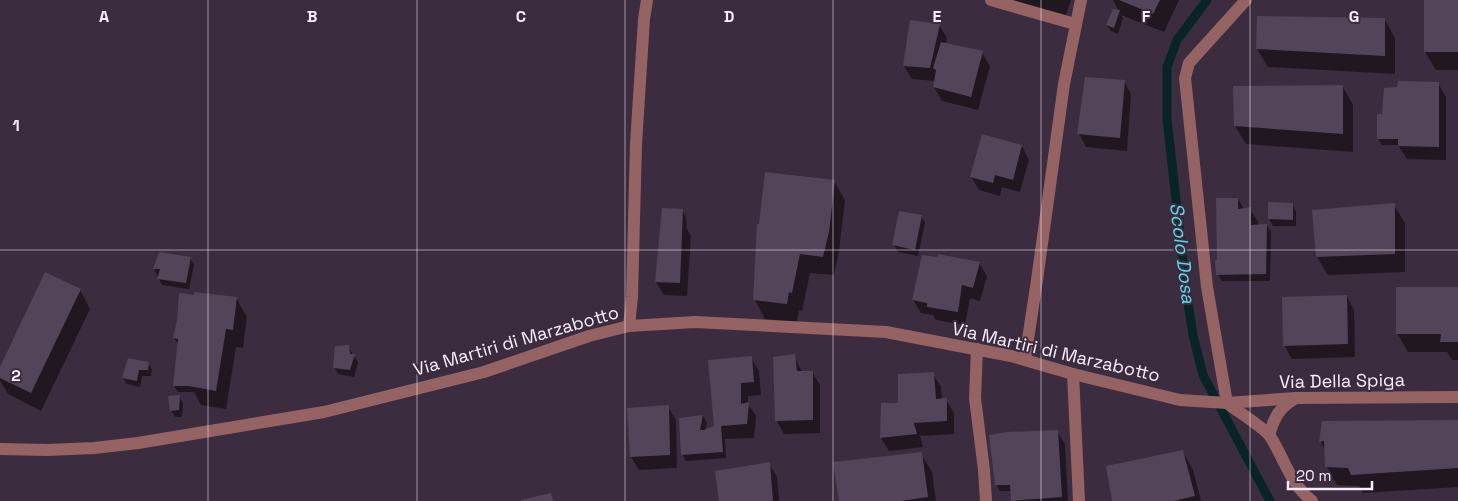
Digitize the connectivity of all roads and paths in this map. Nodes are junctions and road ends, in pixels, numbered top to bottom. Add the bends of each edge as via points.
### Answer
1 (646, 0) edge
2 (991, 0) edge
3 (1081, 0) edge
4 (1246, 0) edge
5 (1076, 24) junction
6 (629, 326) junction
7 (976, 349) junction
8 (1024, 359) junction
9 (1073, 374) junction
10 (1458, 397) edge
11 (1296, 398) junction
12 (1227, 403) junction
13 (1269, 435) junction
14 (0, 449) edge
15 (986, 501) edge
16 (1079, 501) edge
17 (1312, 501) edge

1 - 6 street
2 - 5 street
3 - 5 street
4 - 12 street via 1189,63 1184,78 1207,287
5 - 8 street via 1064,84
6 - 7 street, Via Martiri di Marzabotto via 695,322 886,332
6 - 14 street, Via Martiri di Marzabotto via 588,336 484,372 324,412 138,444 48,450
7 - 8 street, Via Martiri di Marzabotto
7 - 15 street via 975,398
8 - 9 street, Via Martiri di Marzabotto
9 - 12 street, Via Martiri di Marzabotto via 1180,400
9 - 16 street
10 - 11 street, Via Della Spiga
11 - 12 street, Via Della Spiga
11 - 13 street via 1284,405
12 - 13 street
13 - 17 street via 1284,466

